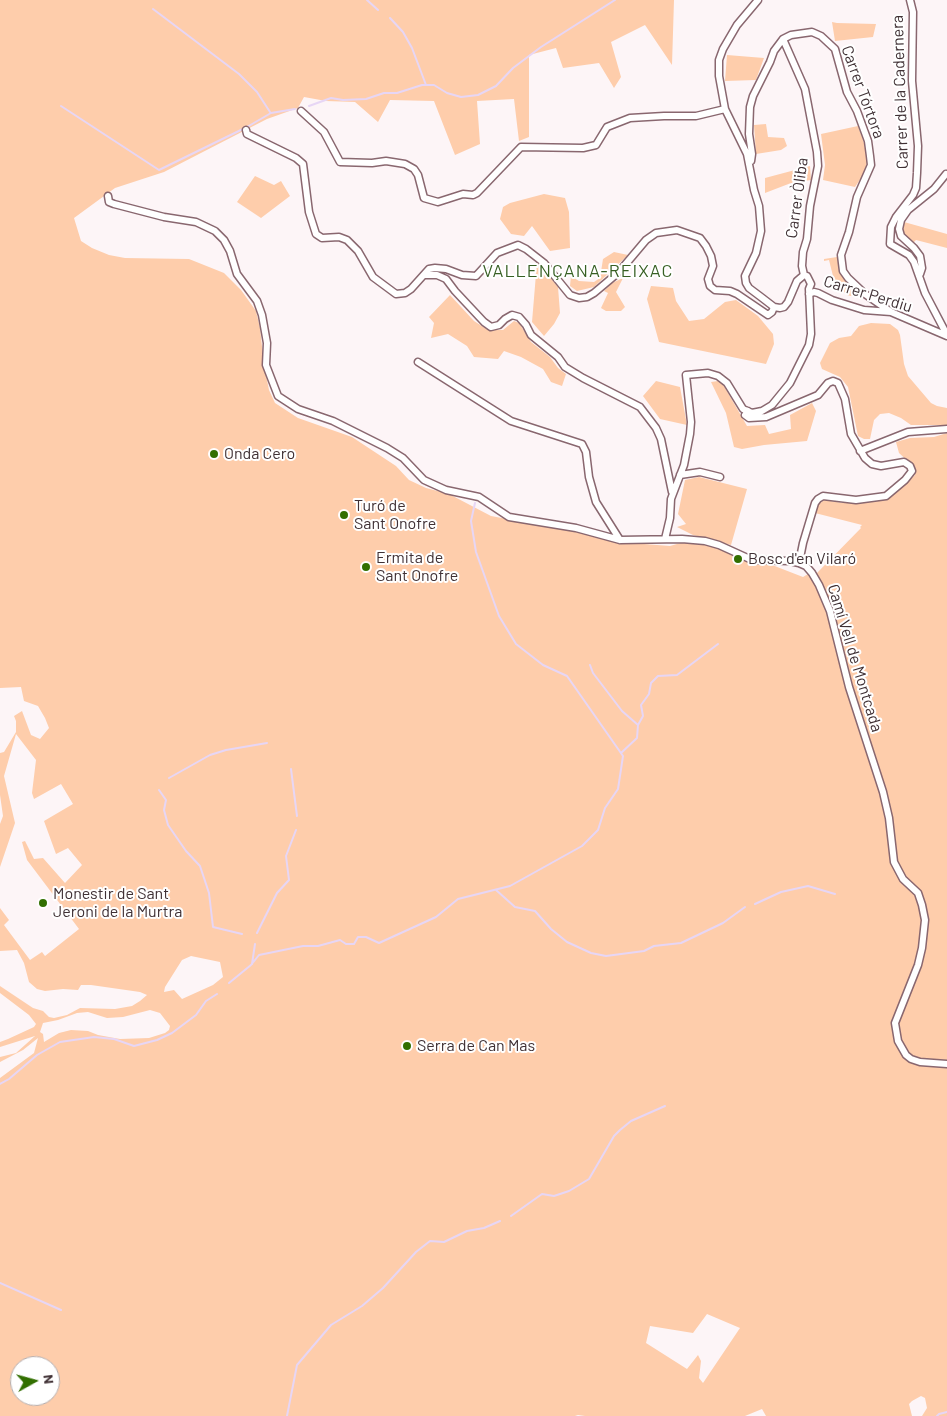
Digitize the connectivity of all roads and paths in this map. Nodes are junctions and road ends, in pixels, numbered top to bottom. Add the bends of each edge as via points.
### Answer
1 (758, 0) edge
2 (910, 0) edge
3 (783, 39) junction
4 (725, 109) junction
5 (301, 111) dead end
6 (246, 130) dead end
7 (750, 167) junction
8 (946, 174) edge
9 (108, 196) dead end
10 (920, 274) junction
11 (426, 275) junction
12 (804, 275) junction
13 (809, 294) junction
14 (774, 307) junction
15 (891, 312) junction
16 (947, 336) edge
17 (418, 362) dead end
18 (748, 411) junction
19 (947, 429) edge
20 (860, 451) junction
21 (680, 475) junction
22 (720, 477) dead end
23 (672, 493) junction
24 (665, 539) junction
25 (620, 540) junction
26 (799, 563) junction
27 (947, 1064) edge

1 - 4 street via 729,38 719,60 718,76
2 - 10 street, Carrer de la Cadernera via 918,146 916,188 891,227 890,244 909,254
3 - 7 street via 774,50 753,96 749,119
3 - 12 street, Carrer Òliba via 805,89 818,159 803,252
3 - 15 street, Carrer Tórtora via 812,32 835,49 847,92 868,141 871,165 857,197 841,262 848,278
4 - 5 street via 696,116 630,118 607,127 596,146 521,147 473,195 462,194 438,202 424,198 418,174 405,164 340,162 324,132
4 - 7 street
6 - 11 street via 247,134 303,164 309,212 316,234 322,238 340,236 347,240 358,251 373,277 396,294 405,293
7 - 14 street via 759,206 760,231 756,252 745,276 746,283
8 - 10 street via 901,220 901,236 920,256
9 - 25 street via 110,202 136,210 203,224 224,240 237,274 257,301 262,314 267,343 266,365 278,396 286,403 366,437 402,458 424,480 446,490 479,497 509,517 576,528
10 - 16 street, Carrer de la Cadernera via 925,293
11 - 14 street via 429,269 435,268 476,276 497,254 518,245 544,263 570,294 588,297 619,272 656,233 677,230 700,238 706,246 713,266 708,279 715,290 737,294 768,315
11 - 23 street via 446,279 491,326 499,325 512,315 519,317 531,335 565,367 640,407 661,439
12 - 13 street via 810,279
12 - 14 street via 796,281 784,307
13 - 15 street, Carrer Perdiu via 818,292 864,310
13 - 18 street via 811,334 804,358 790,383 772,404 762,411
15 - 16 street, Carrer Perdiu
17 - 25 street via 511,421 582,444 596,502
18 - 20 street via 745,415 749,418 788,409 818,395 833,381 838,383 845,399 851,434
18 - 21 street via 718,376 708,373 686,375 691,422
19 - 20 street via 908,432
20 - 26 street via 872,464 904,462 912,471 886,496 847,500 822,496 818,499
21 - 22 street via 700,472
21 - 23 street
23 - 24 street
24 - 25 street
24 - 26 street via 705,541 752,560
26 - 27 street, Camí Vell de Montcada via 812,573 830,611 849,687 883,792 894,862 903,879 918,893 922,905 925,920 922,948 895,1023 898,1041 911,1059

